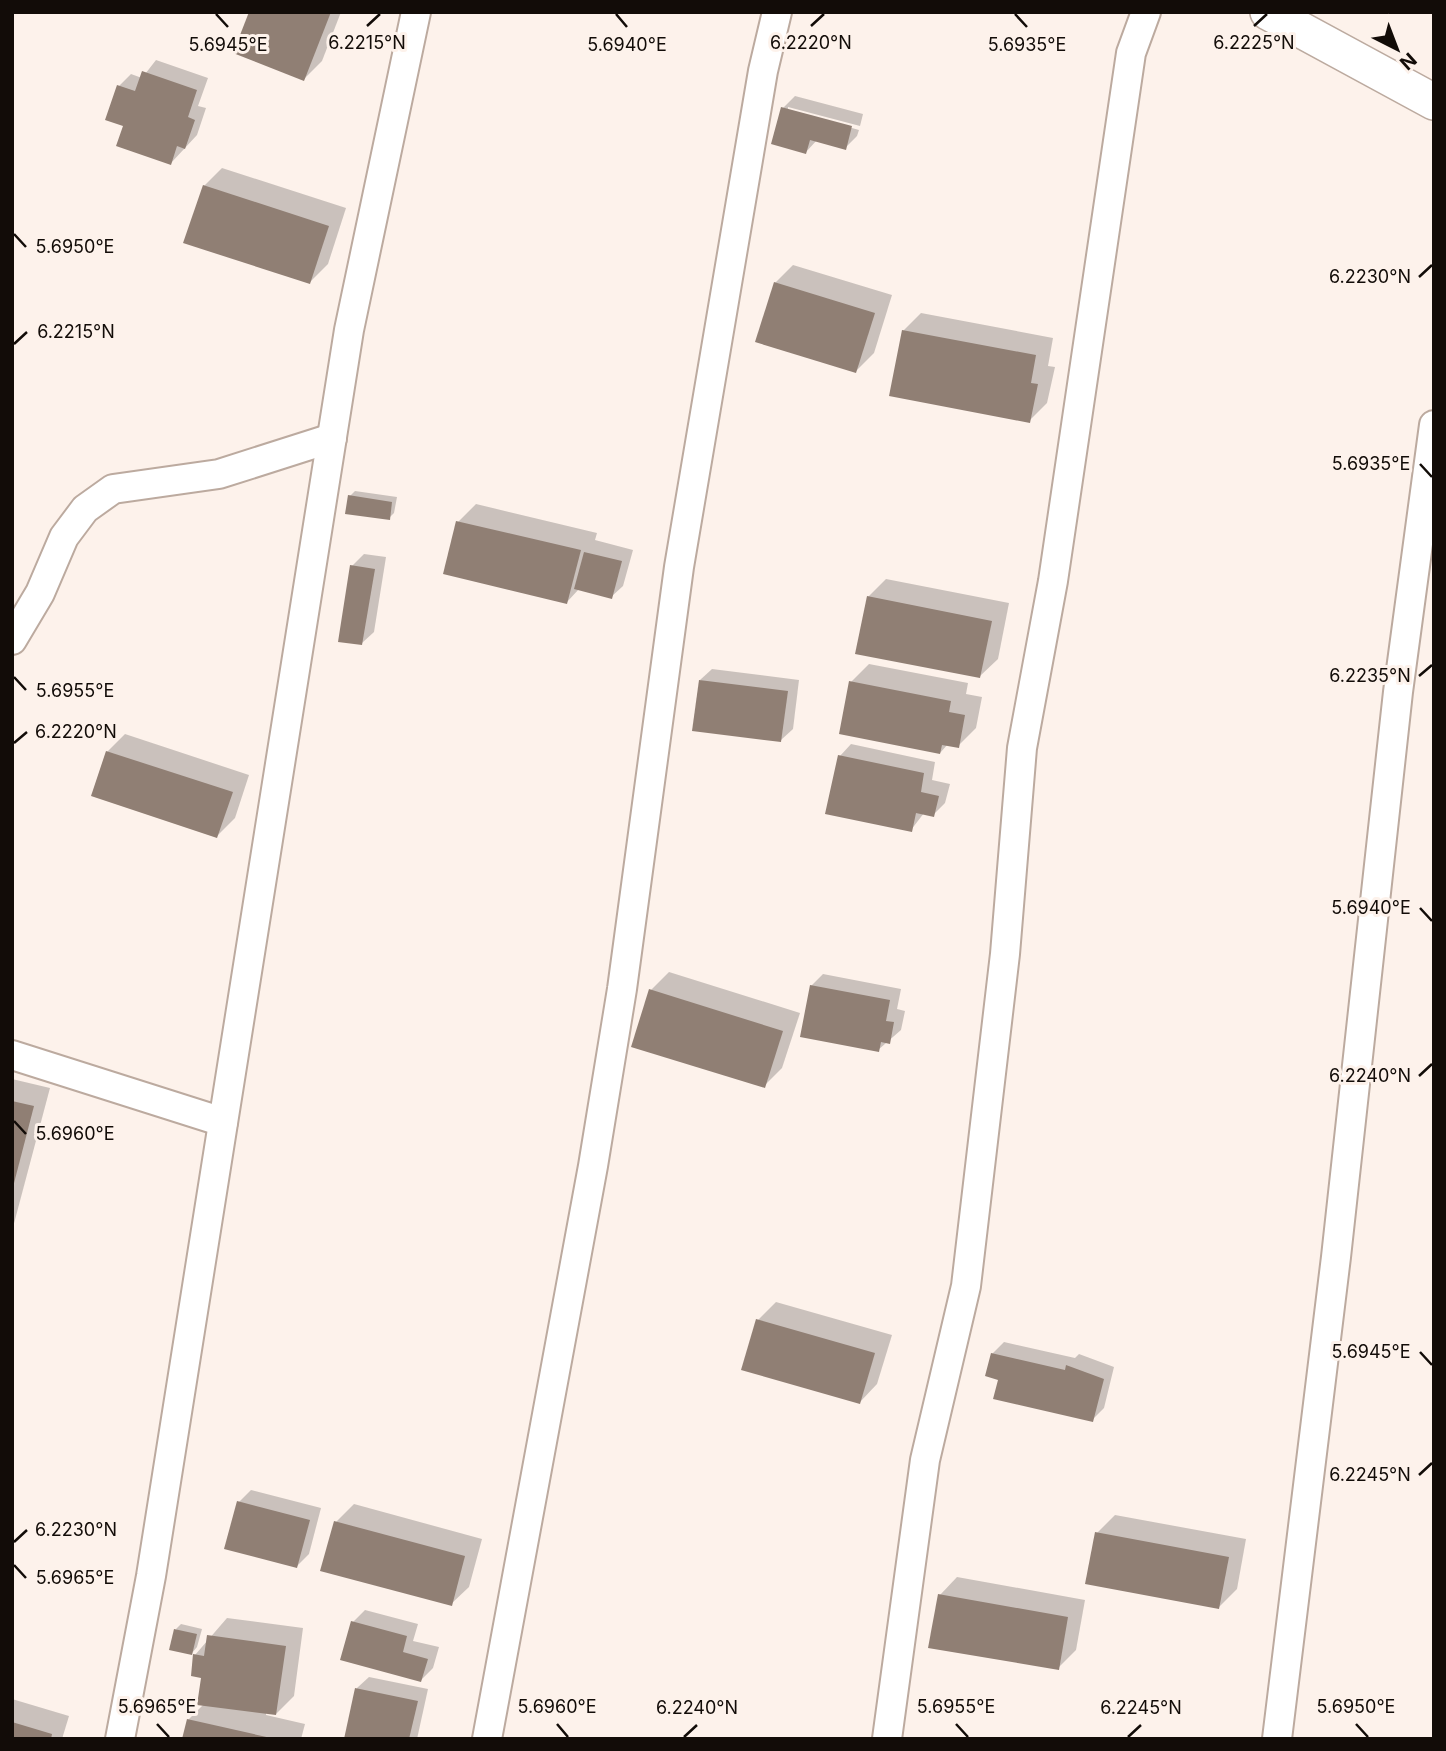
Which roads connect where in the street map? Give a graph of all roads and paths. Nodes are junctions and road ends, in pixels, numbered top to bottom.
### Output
1 (415, 12) edge
2 (777, 12) edge
3 (1146, 12) edge
4 (1268, 12) edge
5 (1434, 102) edge
6 (1434, 425) edge
7 (332, 438) junction
8 (12, 640) edge
9 (12, 1055) edge
10 (223, 1122) junction
11 (120, 1739) edge
12 (487, 1739) edge
13 (887, 1739) edge
14 (1277, 1739) edge

1 - 7 street
2 - 12 street
3 - 13 street
4 - 5 street
6 - 14 street
7 - 8 street
7 - 10 street
9 - 10 street
10 - 11 street

